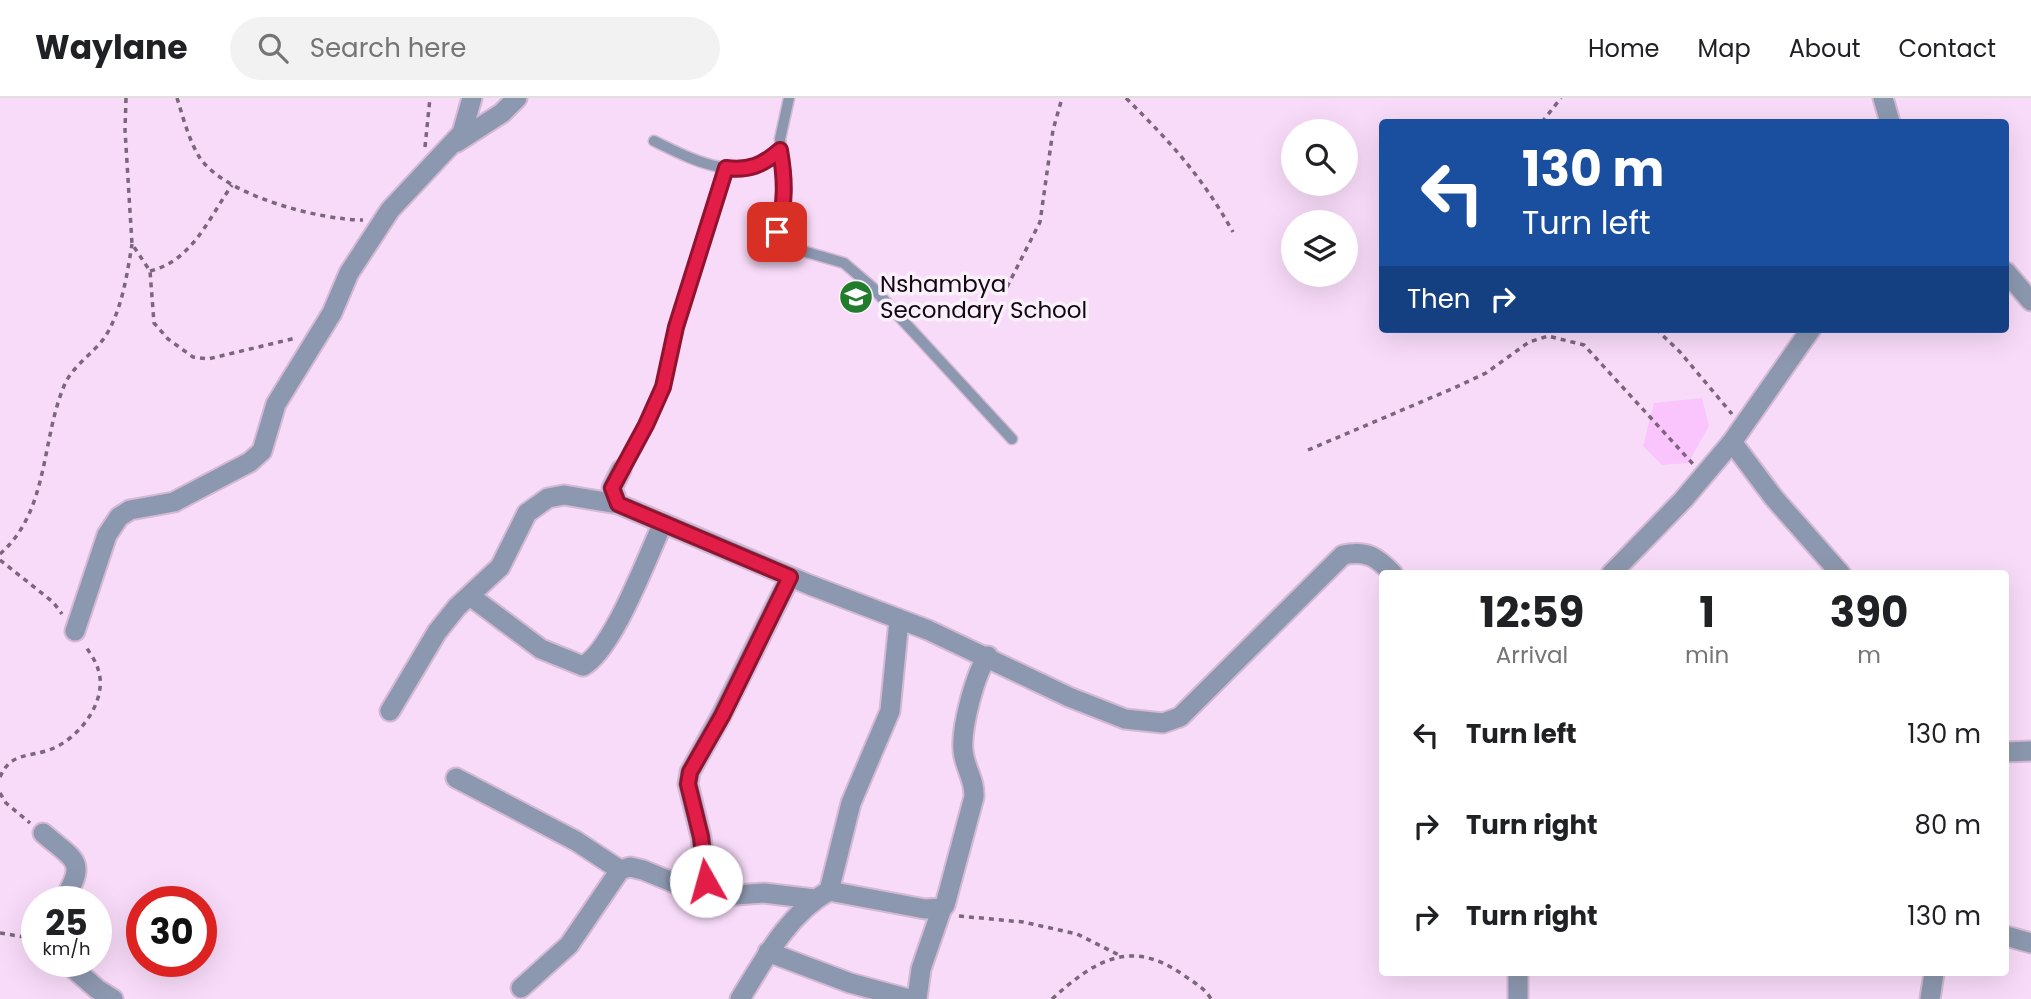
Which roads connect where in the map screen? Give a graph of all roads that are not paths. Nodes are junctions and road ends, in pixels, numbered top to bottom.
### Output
1 (472, 98) edge
2 (517, 98) edge
3 (789, 98) edge
4 (654, 141) dead end
5 (453, 145) junction
6 (780, 150) junction
7 (726, 168) junction
8 (2009, 275) edge
9 (2031, 301) edge
10 (1808, 333) edge
11 (1737, 434) junction
12 (1012, 439) dead end
13 (621, 470) joint
14 (618, 504) junction
15 (663, 523) junction
16 (1390, 570) edge
17 (1615, 570) edge
18 (1837, 570) edge
19 (790, 577) junction
20 (470, 596) junction
21 (899, 620) junction
22 (75, 631) road end
23 (988, 656) junction
24 (390, 711) dead end
25 (2031, 751) edge
26 (2009, 752) edge
27 (456, 778) dead end
28 (43, 833) road end
29 (620, 870) junction
30 (73, 886) edge
31 (821, 895) junction
32 (708, 897) junction
33 (941, 911) junction
34 (2009, 937) edge
35 (2031, 943) edge
36 (768, 952) junction
37 (1518, 976) edge
38 (1934, 976) edge
39 (83, 977) edge
40 (521, 988) dead end
41 (113, 999) edge
42 (740, 999) edge
43 (909, 999) edge
44 (917, 999) edge
45 (1518, 999) edge
46 (1930, 999) edge

1 - 5 street
2 - 5 street
3 - 6 lane
4 - 7 lane
5 - 22 street
6 - 7 lane
6 - 12 lane
7 - 13 lane
8 - 9 street
10 - 11 street
11 - 17 street
11 - 18 street
13 - 14 street
14 - 15 street
14 - 20 street
15 - 19 street
15 - 20 street
16 - 23 street
19 - 21 street
19 - 32 street
20 - 24 street
21 - 23 street
21 - 31 street
23 - 33 street
25 - 26 street
27 - 29 street
28 - 30 street
29 - 32 street
29 - 40 street
31 - 32 street
31 - 33 street
31 - 36 street
33 - 44 street
34 - 35 street
36 - 42 street
36 - 43 street
37 - 45 street
38 - 46 street
39 - 41 street

